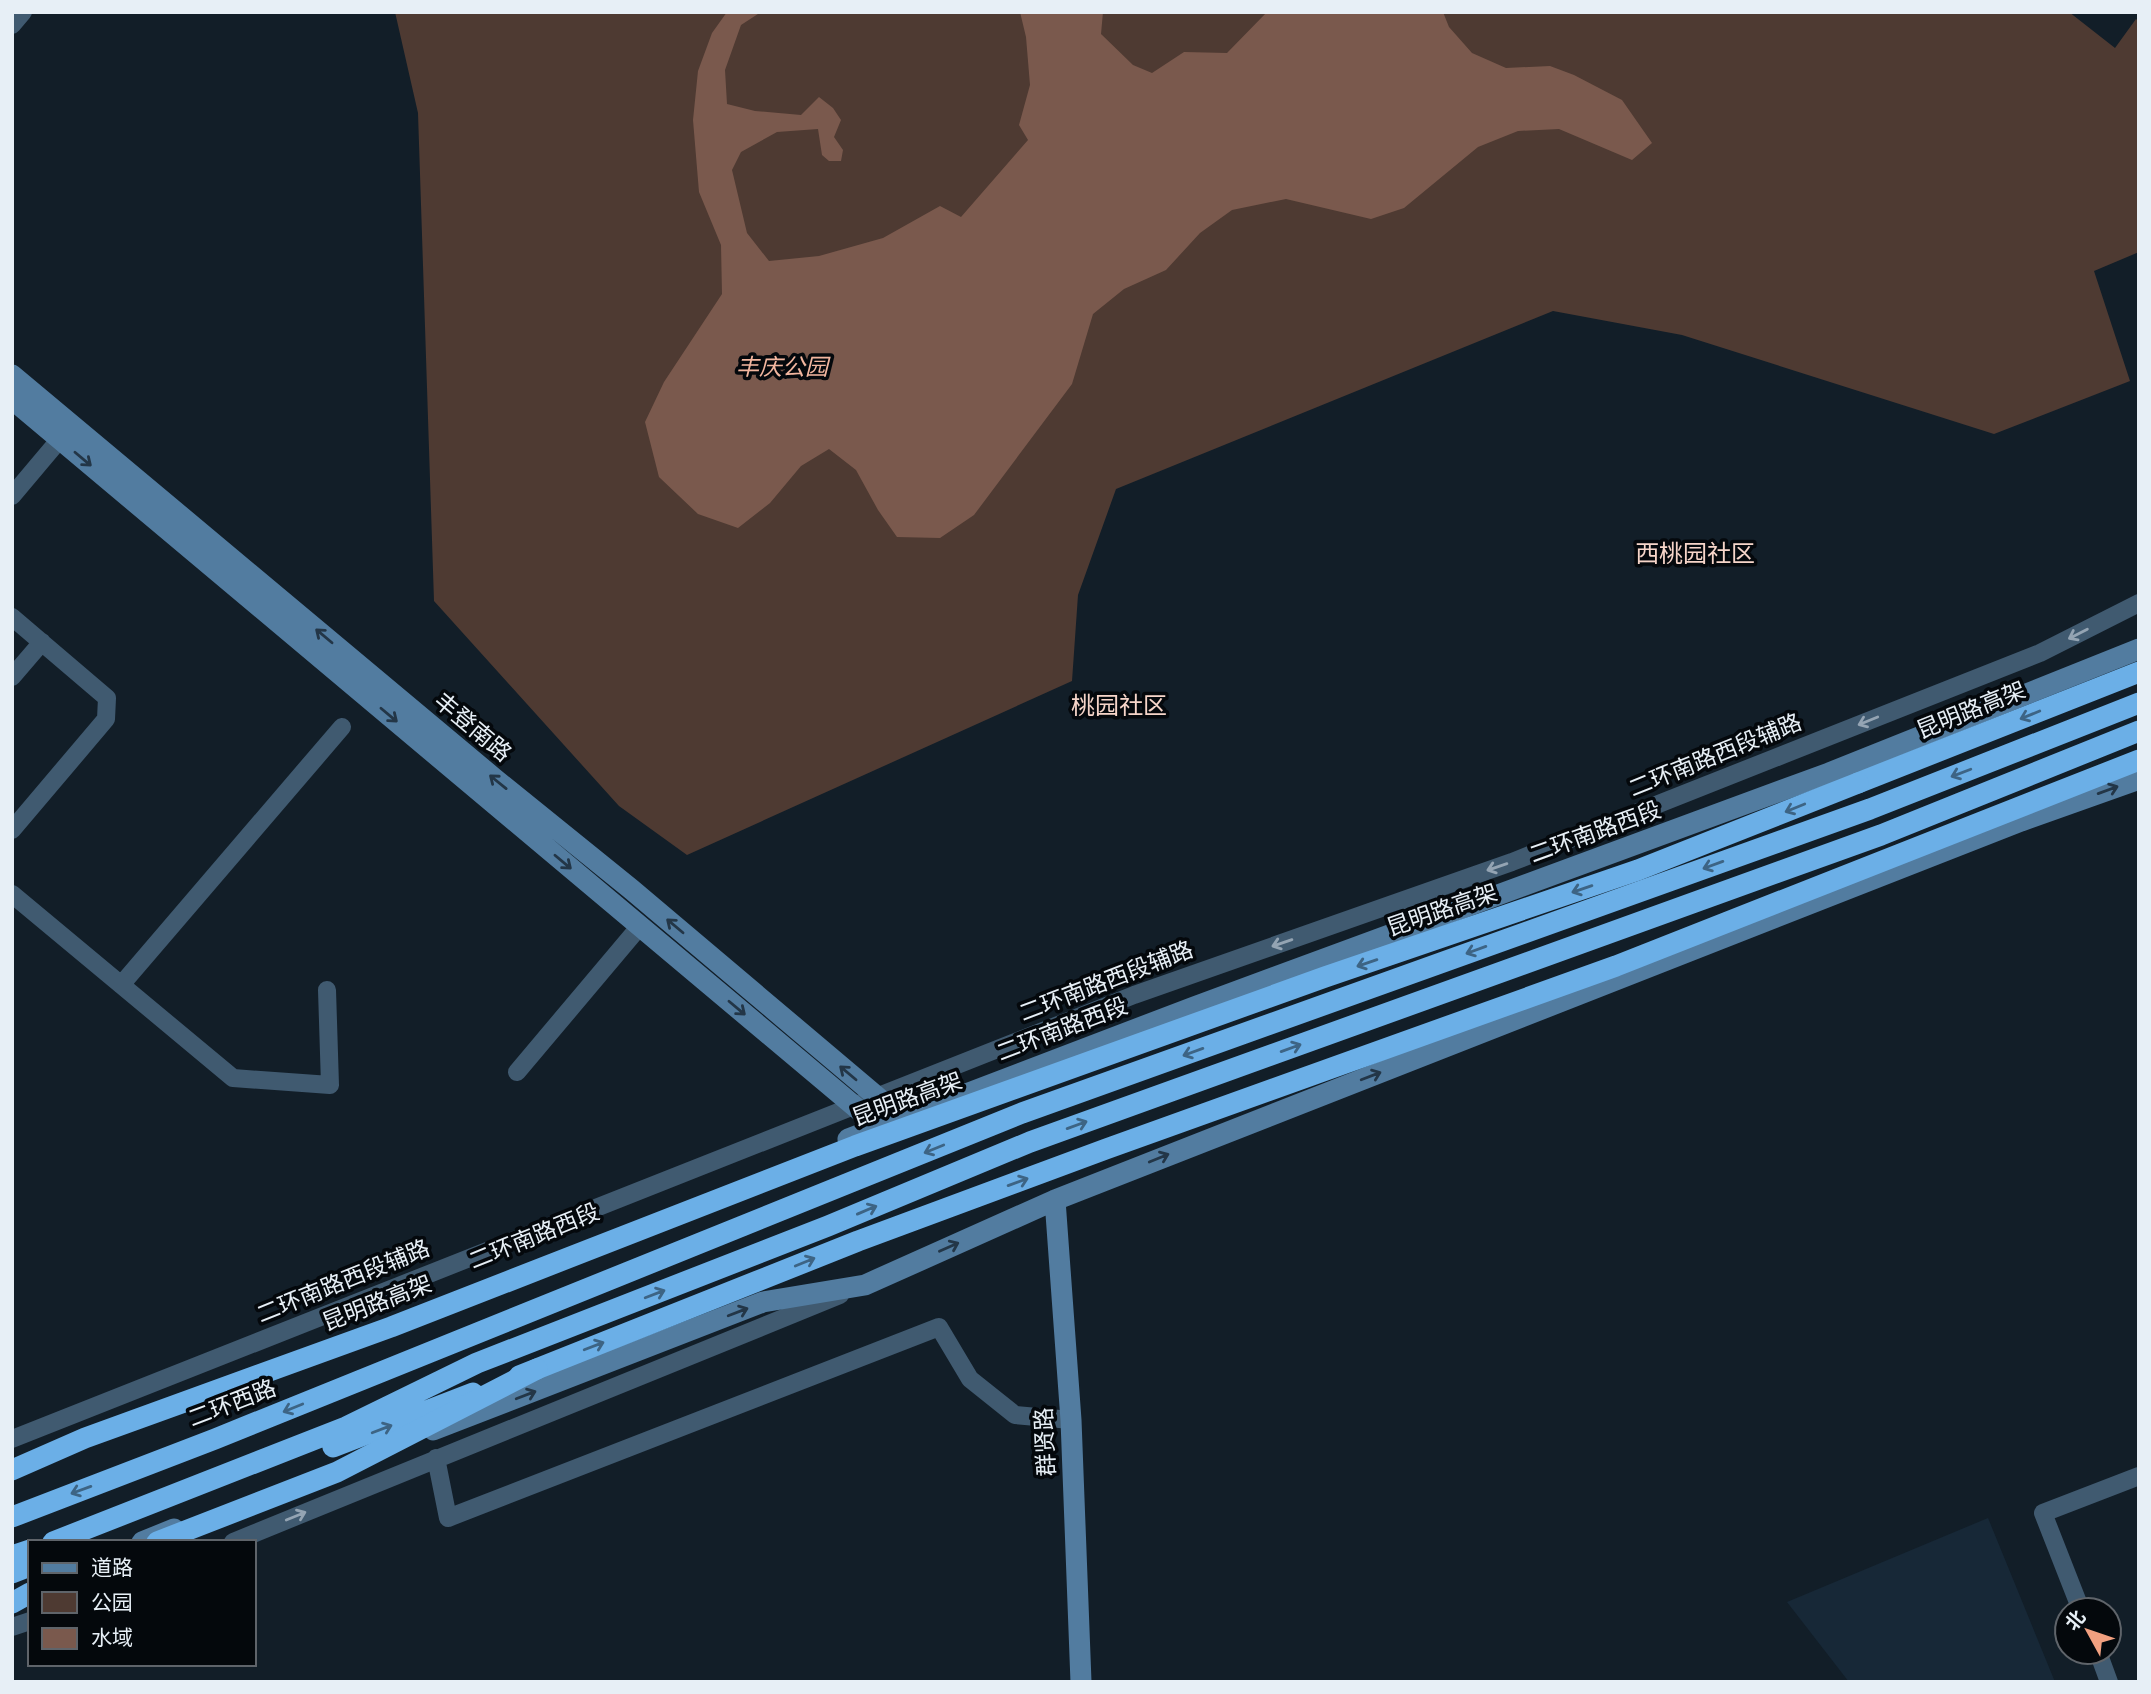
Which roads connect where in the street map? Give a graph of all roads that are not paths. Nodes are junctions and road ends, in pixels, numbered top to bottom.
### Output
1 (23, 12) edge
2 (12, 25) edge
3 (12, 375) edge
4 (12, 399) edge
5 (60, 439) junction
6 (12, 496) edge
7 (2139, 603) edge
8 (12, 617) edge
9 (41, 642) junction
10 (2139, 649) edge
11 (2139, 672) edge
12 (12, 677) edge
13 (2139, 703) edge
14 (342, 727) dead end
15 (2139, 731) edge
16 (2139, 760) edge
17 (2139, 779) edge
18 (12, 830) edge
19 (12, 894) edge
20 (640, 926) junction
21 (121, 985) junction
22 (327, 990) dead end
23 (517, 1072) dead end
24 (876, 1097) junction
25 (853, 1105) junction
26 (901, 1117) junction
27 (878, 1126) junction
28 (1055, 1200) junction
29 (865, 1285) junction
30 (537, 1368) junction
31 (1071, 1420) junction
32 (12, 1439) edge
33 (436, 1458) junction
34 (12, 1470) edge
35 (2139, 1476) edge
36 (12, 1477) edge
37 (12, 1517) edge
38 (58, 1540) edge
39 (95, 1540) edge
40 (147, 1540) edge
41 (162, 1540) edge
42 (238, 1540) edge
43 (28, 1595) edge
44 (2076, 1596) edge
45 (12, 1603) edge
46 (1081, 1682) edge

1 - 2 street
24 -> 3 main road, 丰登南路
4 - 5 main road, 丰登南路
5 - 6 street
5 -> 20 main road, 丰登南路
7 -> 24 street, 二环南路西段辅路
8 - 9 street
9 - 12 street
9 - 18 street
10 - 26 main road, 二环南路西段
11 -> 34 highway, 昆明路高架, bridge
13 -> 37 highway, 二环西路
14 - 21 street
38 -> 15 highway
30 -> 16 highway
28 -> 17 main road
19 - 21 street
20 - 23 street
20 -> 25 main road, 丰登南路
21 - 22 street
24 - 25 street, 二环南路西段辅路
24 - 26 main road, 丰登南路
25 - 27 main road, 丰登南路
25 - 32 street, 二环南路西段辅路
26 - 27 main road, 二环南路西段
27 - 36 main road, 二环南路西段
29 -> 28 main road
28 - 31 main road, 群贤路
29 - 33 street
40 -> 29 main road
39 -> 30 highway, bridge
30 - 41 highway, bridge
31 - 33 street
31 - 46 main road, 群贤路
42 -> 33 street
35 - 44 street
43 - 45 highway

